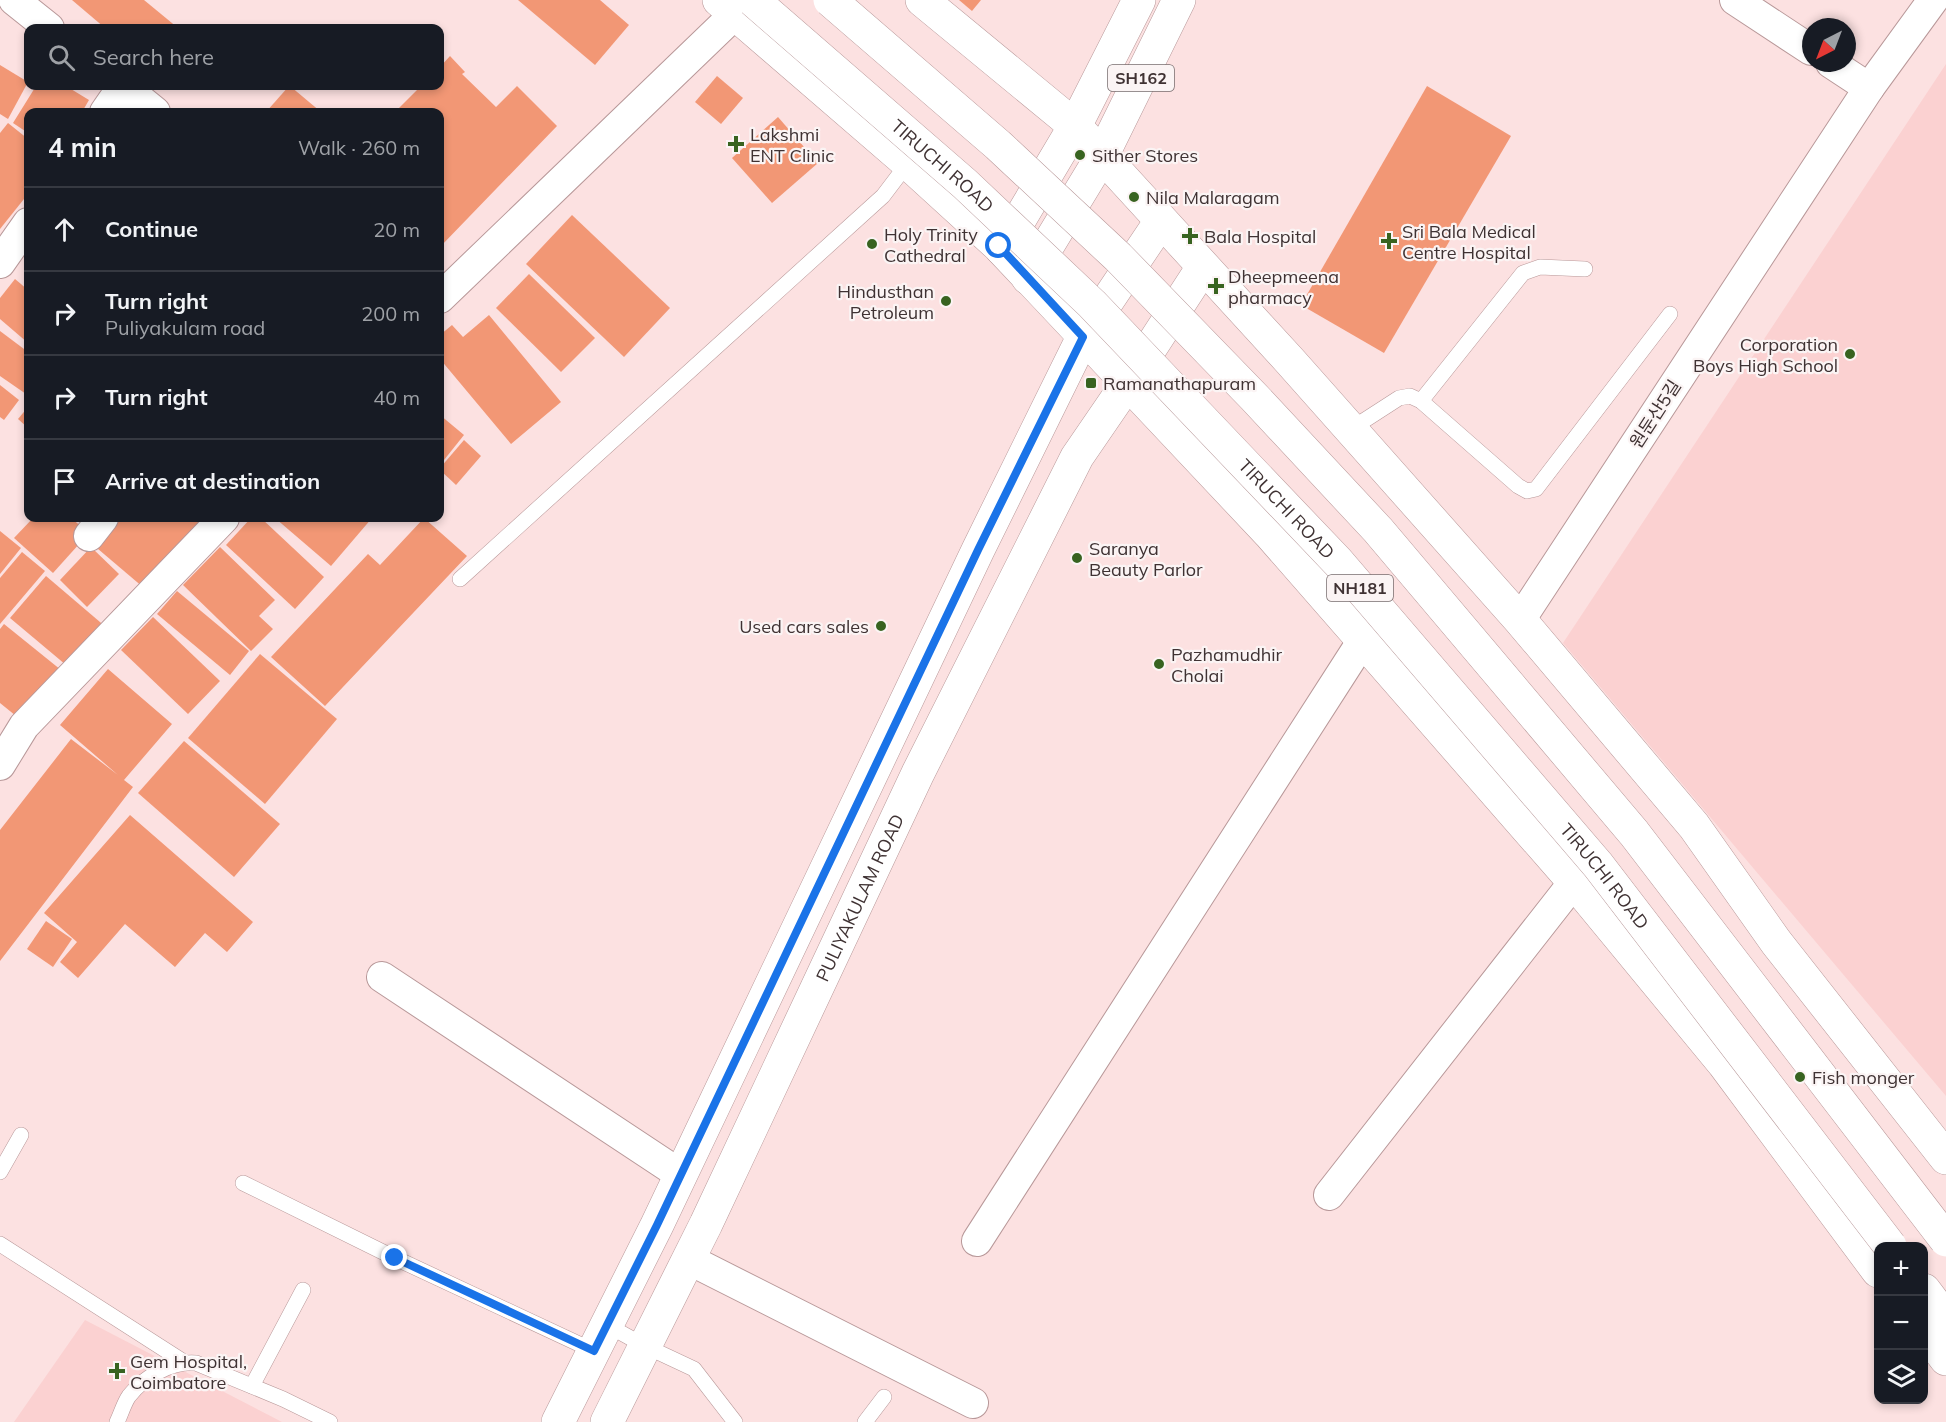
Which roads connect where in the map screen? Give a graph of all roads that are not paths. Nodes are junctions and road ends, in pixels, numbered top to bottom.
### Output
1 (14, 0) edge
2 (830, 0) edge
3 (922, 0) edge
4 (1140, 0) edge
5 (1179, 0) edge
6 (1735, 0) edge
7 (1933, 0) edge
8 (736, 5) edge
9 (44, 24) edge
10 (1802, 44) edge
11 (1845, 72) edge
12 (1869, 88) junction
13 (120, 90) edge
14 (128, 90) edge
15 (108, 108) edge
16 (150, 108) edge
17 (1075, 126) junction
18 (1102, 156) junction
19 (908, 163) junction
20 (1161, 220) junction
21 (24, 229) edge
22 (1002, 249) junction
23 (0, 263) edge
24 (1203, 267) junction
25 (1585, 268) dead end
26 (1029, 278) junction
27 (444, 294) edge
28 (1670, 314) dead end
29 (1083, 337) junction
30 (1127, 384) junction
31 (1421, 401) junction
32 (1351, 429) junction
33 (220, 522) edge
34 (460, 579) dead end
35 (1520, 620) junction
36 (1363, 640) junction
37 (0, 765) edge
38 (1574, 882) junction
39 (382, 977) dead end
40 (21, 1135) dead end
41 (1946, 1158) edge
42 (0, 1172) edge
43 (681, 1175) junction
44 (243, 1183) dead end
45 (1329, 1196) dead end
46 (1946, 1240) edge
47 (977, 1241) dead end
48 (1887, 1242) edge
49 (0, 1244) edge
50 (688, 1259) junction
51 (1874, 1266) edge
52 (303, 1290) dead end
53 (1928, 1296) edge
54 (1946, 1319) edge
55 (1928, 1336) edge
56 (601, 1338) junction
57 (645, 1346) junction
58 (1946, 1359) edge
59 (184, 1362) junction
60 (252, 1386) junction
61 (884, 1397) dead end
62 (973, 1403) dead end
63 (117, 1422) edge
64 (330, 1422) edge
65 (558, 1422) edge
66 (607, 1422) edge
67 (735, 1422) edge
68 (865, 1422) edge

1 - 9 street
2 - 46 main road, NH181, bridge
3 - 17 main road
4 - 17 main road, SH162
5 - 18 main road, SH162
6 - 10 street
7 - 12 street, 원둔산5길
8 - 19 main road
8 - 27 street
8 - 48 main road, TIRUCHI ROAD / NH181, bridge
11 - 12 street
12 - 35 street, 원둔산5길
13 - 15 street
14 - 16 street
17 - 18 main road
17 - 22 main road
18 - 20 main road
18 - 26 main road
19 - 22 main road
19 - 34 lane
20 - 24 main road
20 - 29 main road
21 - 23 street
22 - 26 main road
24 - 30 main road, PULIYAKULAM ROAD
24 - 32 main road
25 - 31 lane
26 - 29 main road
28 - 31 lane
29 - 30 main road
29 - 43 main road
30 - 36 main road
30 - 50 main road, PULIYAKULAM ROAD
31 - 32 lane
32 - 35 main road
33 - 37 street
35 - 41 main road
36 - 38 main road
36 - 47 street
38 - 45 street
38 - 51 main road
39 - 43 street
40 - 42 lane
43 - 56 main road
44 - 56 lane
49 - 59 lane
50 - 57 main road, PULIYAKULAM ROAD
50 - 62 street
52 - 60 lane
53 - 54 main road
55 - 58 main road
56 - 57 lane
56 - 65 main road
57 - 66 main road, PULIYAKULAM ROAD
57 - 67 lane
59 - 60 lane
59 - 63 lane
60 - 64 lane
61 - 68 lane

